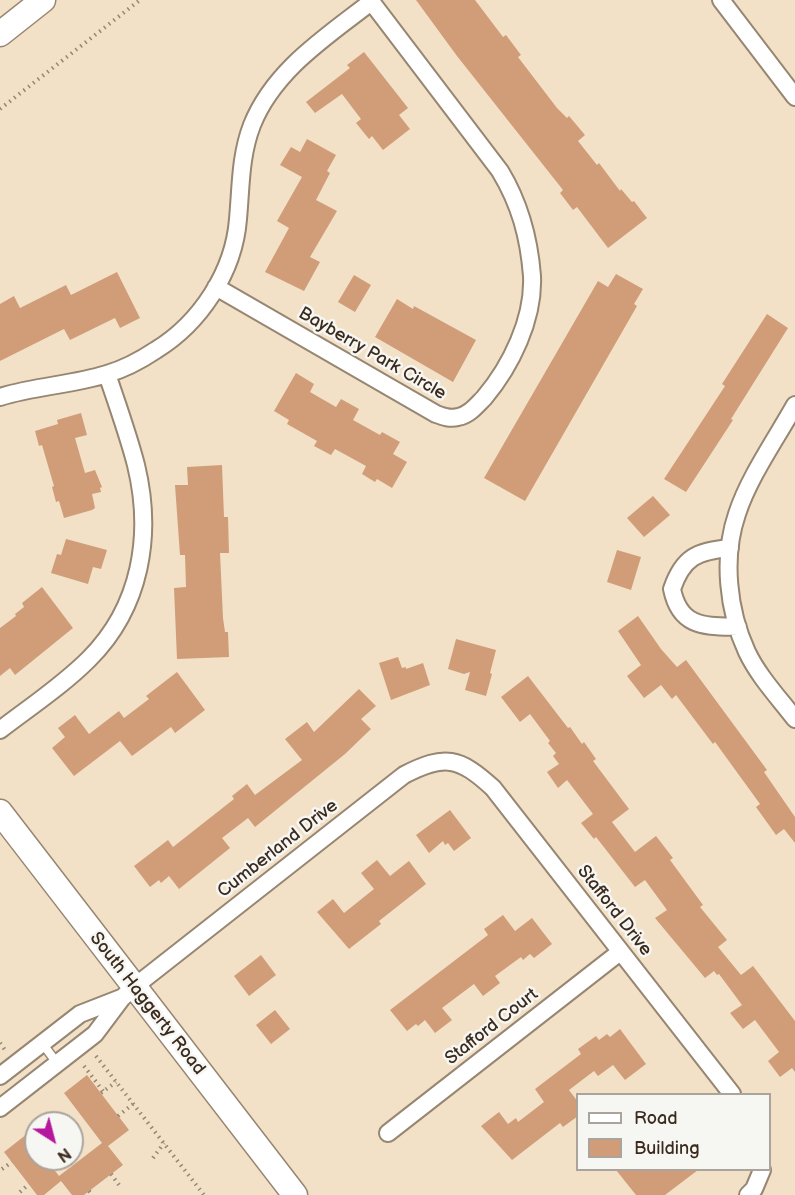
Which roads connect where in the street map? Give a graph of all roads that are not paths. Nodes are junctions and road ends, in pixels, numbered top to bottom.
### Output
1 (43, 0) edge
2 (721, 0) edge
3 (370, 1) edge
4 (0, 34) edge
5 (795, 97) edge
6 (216, 286) junction
7 (107, 374) junction
8 (0, 397) edge
9 (795, 405) edge
10 (730, 548) junction
11 (738, 627) junction
12 (795, 719) edge
13 (0, 730) edge
14 (456, 763) joint
15 (0, 812) edge
16 (621, 952) junction
17 (128, 992) junction
18 (42, 1043) junction
19 (57, 1064) junction
20 (0, 1076) edge
21 (730, 1093) edge
22 (0, 1108) edge
23 (388, 1133) dead end
24 (762, 1171) edge
25 (295, 1195) edge
26 (748, 1195) edge

1 - 4 main road
2 - 5 street
3 - 6 street
3 - 6 street, Bayberry Park Circle
6 - 7 street
7 - 8 street
7 - 13 street
9 - 10 street
10 - 11 street
10 - 11 street
11 - 12 street
14 - 16 street, Stafford Drive
14 - 17 street, Cumberland Drive
15 - 17 main road, South Haggerty Road
16 - 21 street, Stafford Drive
16 - 23 street, Stafford Court
17 - 18 street
17 - 19 street
17 - 25 main road, South Haggerty Road
18 - 19 lane
18 - 20 street
19 - 22 street
24 - 26 street

